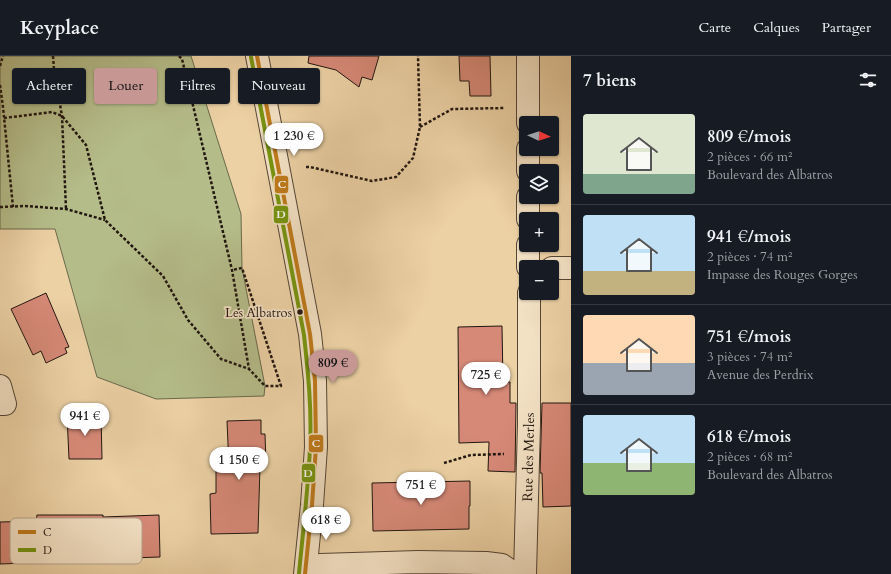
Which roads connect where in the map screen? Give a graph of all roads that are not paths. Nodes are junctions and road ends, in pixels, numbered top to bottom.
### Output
1 (257, 56) edge
2 (528, 56) edge
3 (528, 116) edge
4 (559, 268) edge
5 (571, 268) edge
6 (529, 300) edge
7 (0, 386) edge
8 (0, 404) edge
9 (305, 574) edge
10 (315, 574) edge
11 (515, 574) edge
12 (525, 574) edge

1 - 9 street
2 - 3 street
4 - 5 street
6 - 12 street, Rue des Merles
7 - 8 street
10 - 11 street

